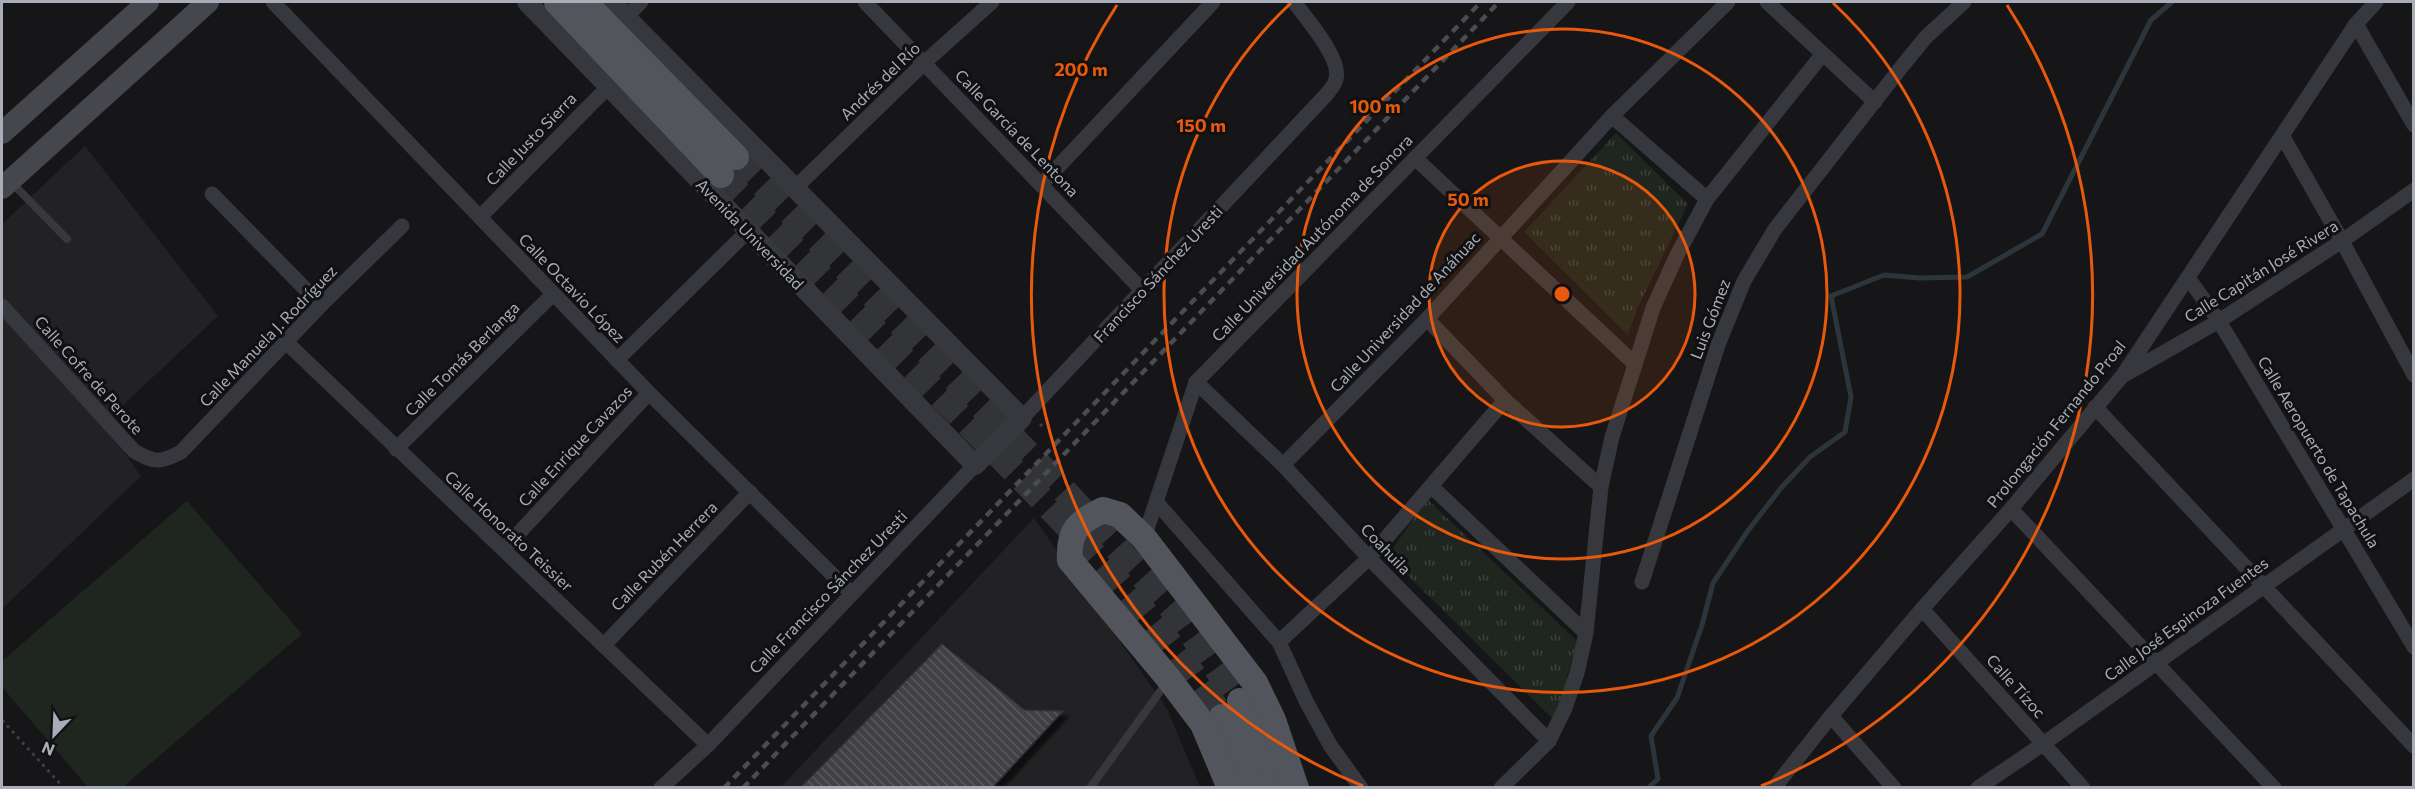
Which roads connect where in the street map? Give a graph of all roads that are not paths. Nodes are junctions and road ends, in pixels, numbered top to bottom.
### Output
1 (148, 2) edge
2 (208, 2) edge
3 (273, 2) edge
4 (527, 2) edge
5 (557, 2) edge
6 (584, 2) edge
7 (611, 2) edge
8 (641, 2) edge
9 (865, 2) edge
10 (992, 2) edge
11 (1213, 2) edge
12 (1294, 2) edge
13 (1568, 2) edge
14 (1728, 2) edge
15 (1767, 2) edge
16 (1964, 2) edge
17 (2376, 2) edge
18 (626, 17) junction
19 (2356, 24) junction
20 (1822, 55) junction
21 (925, 62) junction
22 (609, 86) junction
23 (1875, 102) junction
24 (1612, 116) junction
25 (2414, 125) edge
26 (2, 133) edge
27 (2283, 137) junction
28 (1415, 158) junction
29 (1042, 184) junction
30 (6, 185) edge
31 (795, 188) junction
32 (2414, 190) edge
33 (212, 194) dead end
34 (1707, 199) junction
35 (480, 217) junction
36 (402, 226) dead end
37 (748, 231) junction
38 (1499, 238) junction
39 (67, 239) dead end
40 (2342, 241) junction
41 (2189, 279) junction
42 (1142, 290) junction
43 (554, 294) junction
44 (321, 305) junction
45 (2, 306) edge
46 (1427, 319) junction
47 (2219, 321) junction
48 (286, 342) junction
49 (617, 360) junction
50 (1635, 364) junction
51 (2123, 375) junction
52 (2414, 375) edge
53 (1196, 382) junction
54 (649, 393) junction
55 (1505, 400) junction
56 (2095, 407) junction
57 (1022, 418) junction
58 (396, 449) junction
59 (156, 461) joint
60 (975, 465) junction
61 (1283, 465) junction
62 (2414, 479) edge
63 (1431, 486) junction
64 (1601, 487) junction
65 (750, 492) junction
66 (1158, 504) junction
67 (2011, 509) junction
68 (2344, 528) junction
69 (1144, 538) junction
70 (504, 549) junction
71 (1369, 558) junction
72 (1642, 582) dead end
73 (2262, 586) junction
74 (851, 593) junction
75 (1922, 609) junction
76 (1586, 633) junction
77 (1279, 642) junction
78 (604, 645) junction
79 (2414, 647) edge
80 (2157, 663) junction
81 (1169, 679) junction
82 (1831, 716) junction
83 (1549, 741) junction
84 (2043, 744) junction
85 (708, 745) junction
86 (2414, 746) edge
87 (661, 788) edge
88 (1090, 788) edge
89 (1230, 788) edge
90 (1253, 788) edge
91 (1277, 788) edge
92 (1296, 788) edge
93 (1362, 788) edge
94 (1501, 788) edge
95 (1774, 788) edge
96 (1894, 788) edge
97 (1978, 788) edge
98 (2083, 788) edge
99 (2274, 788) edge

1 - 26 main road
2 - 30 main road
3 - 35 street, Calle Octavio López
4 - 22 street, Avenida Universidad
5 - 6 main road, Avenida Universidad
7 - 18 street
8 - 18 street
9 - 21 street, Calle García de Lentona
10 - 21 street, Andrés del Río
11 - 29 street
12 - 42 street, Francisco Sánchez Uresti
13 - 28 street, Calle Universidad Autónoma de Sonora
14 - 24 street, Calle Universidad de Anáhuac
15 - 20 street
16 - 23 street, Luis Gómez
17 - 19 street, Prolongación Fernando Proal
18 - 31 street
19 - 25 street
19 - 27 street, Prolongación Fernando Proal
20 - 23 street
20 - 34 street
21 - 29 street, Calle García de Lentona
21 - 31 street, Andrés del Río
22 - 35 street, Calle Justo Sierra
22 - 37 street, Avenida Universidad
23 - 72 street, Luis Gómez
24 - 34 street
24 - 38 street, Calle Universidad de Anáhuac
27 - 40 street
27 - 41 street, Prolongación Fernando Proal
28 - 38 street
28 - 53 street, Calle Universidad Autónoma de Sonora
29 - 42 street, Calle García de Lentona
30 - 39 lane
31 - 57 street
32 - 40 street, Calle Capitán José Rivera
33 - 44 street
34 - 50 street
35 - 43 street, Calle Octavio López
36 - 44 street, Calle Manuela J. Rodríguez
37 - 49 street
37 - 60 street, Avenida Universidad
38 - 46 street, Calle Universidad de Anáhuac
38 - 50 street
40 - 47 street, Calle Capitán José Rivera
40 - 52 street
41 - 47 street, Calle Aeropuerto de Tapachula
41 - 51 street, Prolongación Fernando Proal
42 - 57 street, Francisco Sánchez Uresti
43 - 49 street, Calle Octavio López
43 - 58 street, Calle Tomás Berlanga
44 - 48 street, Calle Manuela J. Rodríguez
45 - 59 street, Calle Cofre de Perote
46 - 55 street
46 - 61 street, Calle Universidad de Anáhuac
47 - 51 street, Calle Capitán José Rivera
47 - 68 street, Calle Aeropuerto de Tapachula
48 - 58 street, Calle Honorato Teissier
48 - 59 street, Calle Manuela J. Rodríguez
49 - 54 street, Calle Octavio López
50 - 64 street
51 - 56 street, Prolongación Fernando Proal
53 - 61 street, Coahuila
53 - 66 street, Calle Universidad Autónoma de Sonora
54 - 65 street, Calle Octavio López
54 - 70 street, Calle Enrique Cavazos
55 - 63 street
55 - 64 street
56 - 67 street, Prolongación Fernando Proal
56 - 73 street
57 - 60 street, Francisco Sánchez Uresti
58 - 70 street, Calle Honorato Teissier
60 - 74 street, Calle Francisco Sánchez Uresti
61 - 71 street, Coahuila
62 - 68 street, Calle José Espinoza Fuentes
63 - 71 street
63 - 76 street
64 - 76 street
65 - 74 street, Calle Octavio López
65 - 78 street, Calle Rubén Herrera
66 - 69 street, Calle Universidad Autónoma de Sonora
66 - 77 street
67 - 75 street, Prolongación Fernando Proal
67 - 80 street
68 - 73 street, Calle José Espinoza Fuentes
68 - 79 street, Calle Aeropuerto de Tapachula
69 - 81 main road
69 - 92 main road
70 - 78 street, Calle Honorato Teissier
71 - 77 street
71 - 83 street, Coahuila
73 - 80 street, Calle José Espinoza Fuentes
73 - 86 street
74 - 85 street, Calle Francisco Sánchez Uresti
75 - 82 street, Prolongación Fernando Proal
75 - 84 street, Calle Tízoc
76 - 83 street
77 - 93 street
78 - 85 street, Calle Honorato Teissier
80 - 84 street, Calle José Espinoza Fuentes
80 - 99 street
81 - 88 lane
81 - 89 main road
82 - 95 street, Prolongación Fernando Proal
82 - 96 street
83 - 94 street
84 - 97 street, Calle José Espinoza Fuentes
84 - 98 street, Calle Tízoc
85 - 87 street, Calle Francisco Sánchez Uresti
90 - 91 main road

